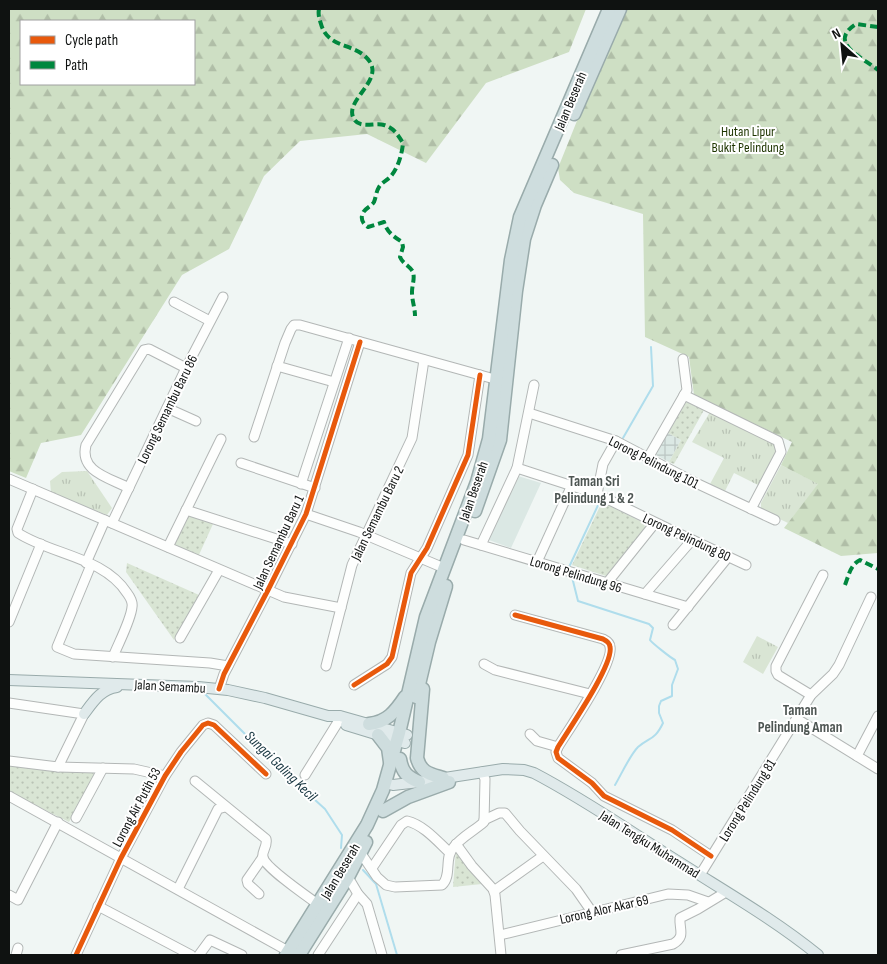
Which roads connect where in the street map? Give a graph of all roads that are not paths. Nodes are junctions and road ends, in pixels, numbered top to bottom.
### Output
1 (609, 9) edge
2 (620, 9) edge
3 (223, 297) dead end
4 (174, 302) dead end
5 (210, 321) junction
6 (349, 338) junction
7 (360, 342) junction
8 (683, 359) dead end
9 (424, 360) junction
10 (277, 366) junction
11 (186, 368) junction
12 (480, 375) junction
13 (498, 380) junction
14 (334, 382) junction
15 (534, 386) dead end
16 (684, 395) junction
17 (167, 408) junction
18 (529, 413) junction
19 (196, 421) dead end
20 (254, 437) dead end
21 (221, 438) dead end
22 (616, 441) junction
23 (648, 458) junction
24 (241, 463) dead end
25 (517, 468) junction
26 (9, 478) edge
27 (301, 484) junction
28 (572, 485) junction
29 (129, 488) junction
30 (315, 488) junction
31 (33, 489) junction
32 (597, 494) junction
33 (751, 509) junction
34 (186, 510) junction
35 (306, 514) junction
36 (775, 520) dead end
37 (109, 521) junction
38 (655, 523) junction
39 (365, 535) junction
40 (464, 540) junction
41 (692, 540) junction
42 (41, 544) junction
43 (292, 544) junction
44 (481, 545) junction
45 (168, 547) junction
46 (728, 556) junction
47 (420, 558) junction
48 (537, 562) junction
49 (89, 564) junction
50 (746, 564) dead end
51 (444, 568) junction
52 (219, 570) junction
53 (823, 576) dead end
54 (607, 583) junction
55 (268, 590) junction
56 (645, 594) junction
57 (871, 597) dead end
58 (688, 607) junction
59 (341, 608) junction
60 (515, 615) dead end
61 (435, 620) junction
62 (9, 622) edge
63 (673, 625) dead end
64 (180, 638) dead end
65 (112, 657) junction
66 (484, 664) dead end
67 (228, 666) junction
68 (326, 666) dead end
69 (9, 680) edge
70 (150, 685) junction
71 (354, 685) dead end
72 (219, 689) junction
73 (409, 691) junction
74 (590, 694) junction
75 (811, 695) junction
76 (9, 703) edge
77 (84, 714) junction
78 (878, 716) edge
79 (339, 719) junction
80 (797, 719) junction
81 (369, 724) junction
82 (530, 734) dead end
83 (378, 735) junction
84 (402, 738) junction
85 (558, 747) junction
86 (857, 756) junction
87 (9, 761) edge
88 (395, 763) junction
89 (58, 767) junction
90 (102, 768) junction
91 (878, 769) edge
92 (482, 772) junction
93 (266, 774) dead end
94 (304, 775) dead end
95 (165, 776) junction
96 (446, 780) junction
97 (194, 781) dead end
98 (419, 782) junction
99 (388, 788) junction
100 (9, 796) edge
101 (225, 807) junction
102 (383, 811) junction
103 (76, 818) dead end
104 (484, 820) junction
105 (58, 822) junction
106 (456, 844) junction
107 (360, 852) junction
108 (450, 853) junction
109 (543, 856) junction
110 (712, 856) junction
111 (263, 857) junction
112 (121, 858) junction
113 (372, 868) junction
114 (700, 875) junction
115 (348, 877) junction
116 (178, 889) junction
117 (494, 891) junction
118 (726, 892) junction
119 (259, 894) dead end
120 (358, 894) junction
121 (9, 895) edge
122 (708, 902) junction
123 (319, 904) junction
124 (98, 906) junction
125 (592, 912) junction
126 (500, 935) junction
127 (291, 954) edge
128 (76, 955) edge
129 (191, 955) edge
130 (199, 955) edge
131 (242, 955) edge
132 (318, 955) edge
133 (382, 955) edge
134 (501, 955) edge
135 (621, 955) edge
136 (818, 955) edge

1 - 13 highway, Jalan Beserah
2 - 40 highway, Jalan Beserah
3 - 5 street, Lorong Semambu Baru 86
4 - 5 street
5 - 11 street, Lorong Semambu Baru 86
6 - 7 street
6 - 10 street
6 - 14 street
7 - 9 street
7 - 30 street, Jalan Semambu Baru 1
8 - 16 street
9 - 12 street
9 - 39 street, Jalan Semambu Baru 2
10 - 14 street
10 - 20 street
11 - 17 street, Lorong Semambu Baru 86
11 - 29 street
12 - 13 street
12 - 47 street
13 - 51 highway, Jalan Beserah
14 - 27 street
15 - 18 street
16 - 23 street
16 - 33 street
17 - 19 street
17 - 29 street, Lorong Semambu Baru 86
18 - 22 street, Lorong Pelindung 101
18 - 25 street
21 - 34 street
22 - 23 street, Lorong Pelindung 101
22 - 32 street
23 - 33 street, Lorong Pelindung 101
24 - 27 street
25 - 28 street, Lorong Pelindung 80
25 - 44 street
26 - 31 street
27 - 30 street
28 - 32 street, Lorong Pelindung 80
28 - 48 street
29 - 37 street, Lorong Semambu Baru 86
30 - 35 street, Jalan Semambu Baru 1
31 - 37 street
31 - 42 street
32 - 38 street, Lorong Pelindung 80
33 - 36 street, Lorong Pelindung 101
34 - 43 street
34 - 45 street
35 - 39 street
35 - 43 street, Jalan Semambu Baru 1
37 - 45 street
37 - 49 street, Lorong Semambu Baru 86
38 - 41 street, Lorong Pelindung 80
38 - 54 street
39 - 47 street
39 - 59 street, Jalan Semambu Baru 2
40 - 44 street, Lorong Pelindung 96
40 - 61 highway, Jalan Beserah
41 - 46 street, Lorong Pelindung 80
41 - 56 street
42 - 49 street
42 - 62 street
43 - 55 street, Jalan Semambu Baru 1
44 - 48 street, Lorong Pelindung 96
45 - 52 street
46 - 50 street, Lorong Pelindung 80
46 - 58 street
47 - 51 street
47 - 71 street
48 - 54 street, Lorong Pelindung 96
49 - 65 street
49 - 65 street, Lorong Semambu Baru 86
51 - 73 highway, Jalan Beserah
52 - 55 street
52 - 64 street
53 - 75 street
54 - 56 street, Lorong Pelindung 96
55 - 59 street
55 - 67 street, Jalan Semambu Baru 1
56 - 58 street, Lorong Pelindung 96
57 - 75 street, Lorong Pelindung 81
58 - 63 street
59 - 68 street, Jalan Semambu Baru 2
60 - 74 street
61 - 84 highway, Jalan Beserah
61 - 96 highway
65 - 67 street
66 - 74 street
67 - 72 street, Jalan Semambu Baru 1
69 - 70 main road, Jalan Semambu
70 - 72 main road, Jalan Semambu
70 - 77 main road
72 - 79 main road, Jalan Semambu
73 - 81 highway
73 - 84 highway, Jalan Beserah
74 - 85 street
75 - 80 street, Lorong Pelindung 81
76 - 77 street
77 - 89 street
78 - 86 street
79 - 81 main road, Jalan Semambu
79 - 83 main road, Jalan Semambu
79 - 94 street
80 - 86 street
80 - 110 street, Lorong Pelindung 81
81 - 84 main road, Jalan Semambu
82 - 85 street
83 - 84 main road, Jalan Semambu
83 - 88 highway
84 - 88 highway, Jalan Beserah
85 - 110 street
86 - 91 street
87 - 89 street
88 - 98 highway
88 - 99 highway, Jalan Beserah
89 - 90 street
90 - 95 street
90 - 103 street
92 - 96 main road, Jalan Tengku Muhammad
92 - 104 street
92 - 114 main road, Jalan Tengku Muhammad
93 - 95 street, Lorong Air Putih 53
95 - 112 street, Lorong Air Putih 53
96 - 98 main road, Jalan Tengku Muhammad
96 - 99 main road, Jalan Tengku Muhammad
96 - 102 highway
97 - 101 street
98 - 99 main road, Jalan Tengku Muhammad
99 - 102 highway, Jalan Beserah
99 - 123 highway, Jalan Beserah
100 - 105 street
101 - 111 street
101 - 116 street
102 - 107 highway, Jalan Beserah
104 - 106 street
104 - 109 street
105 - 112 street
105 - 121 street
106 - 108 street
106 - 117 street
107 - 113 street
107 - 115 highway, Jalan Beserah
108 - 113 street
108 - 113 street
109 - 117 street
109 - 125 street
110 - 114 street, Lorong Pelindung 81
111 - 119 street
111 - 123 street
112 - 116 street
112 - 124 street, Lorong Air Putih 53
114 - 118 main road, Jalan Tengku Muhammad
115 - 120 street
115 - 127 highway, Jalan Beserah
116 - 127 street
117 - 126 street
118 - 122 street
118 - 136 main road, Jalan Tengku Muhammad
120 - 132 street
120 - 133 street
122 - 125 street, Lorong Alor Akar 69
122 - 135 street
123 - 127 highway, Jalan Beserah
124 - 128 street, Lorong Air Putih 53
124 - 129 street
125 - 126 street, Lorong Alor Akar 69
126 - 134 street
130 - 131 street

